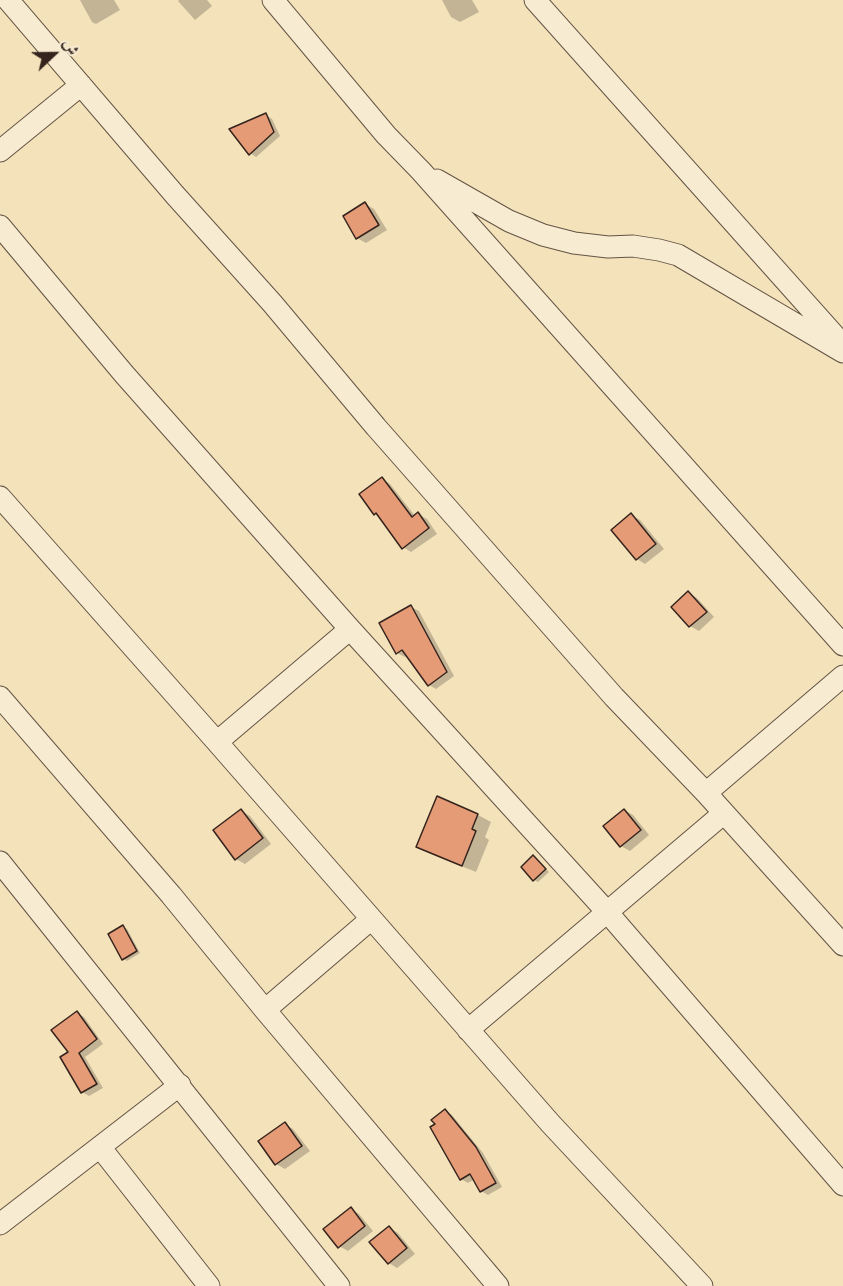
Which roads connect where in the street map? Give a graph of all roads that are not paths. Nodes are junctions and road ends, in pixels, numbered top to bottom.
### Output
1 (8, 0) edge
2 (273, 0) edge
3 (535, 0) edge
4 (81, 85) junction
5 (0, 151) edge
6 (421, 171) junction
7 (0, 226) edge
8 (843, 345) edge
9 (843, 352) edge
10 (0, 497) edge
11 (350, 629) junction
12 (843, 645) edge
13 (843, 676) edge
14 (0, 697) edge
15 (217, 742) junction
16 (706, 793) junction
17 (724, 813) junction
18 (0, 862) edge
19 (608, 913) junction
20 (370, 920) junction
21 (843, 945) edge
22 (265, 1010) junction
23 (468, 1030) junction
24 (180, 1085) junction
25 (100, 1147) junction
26 (843, 1185) edge
27 (0, 1224) edge
28 (209, 1286) edge
29 (339, 1286) edge
30 (498, 1286) edge
31 (702, 1286) edge

1 - 4 street
2 - 6 street
3 - 8 street
4 - 5 street
4 - 16 street
6 - 9 street
6 - 12 street
7 - 11 street
10 - 15 street
11 - 15 street
11 - 19 street
13 - 16 street
14 - 22 street
15 - 20 street
16 - 17 street
17 - 19 street
17 - 21 street
18 - 24 street
19 - 23 street
19 - 26 street
20 - 22 street
20 - 23 street
22 - 30 street
23 - 31 street
24 - 25 street
24 - 29 street
25 - 27 street
25 - 28 street

